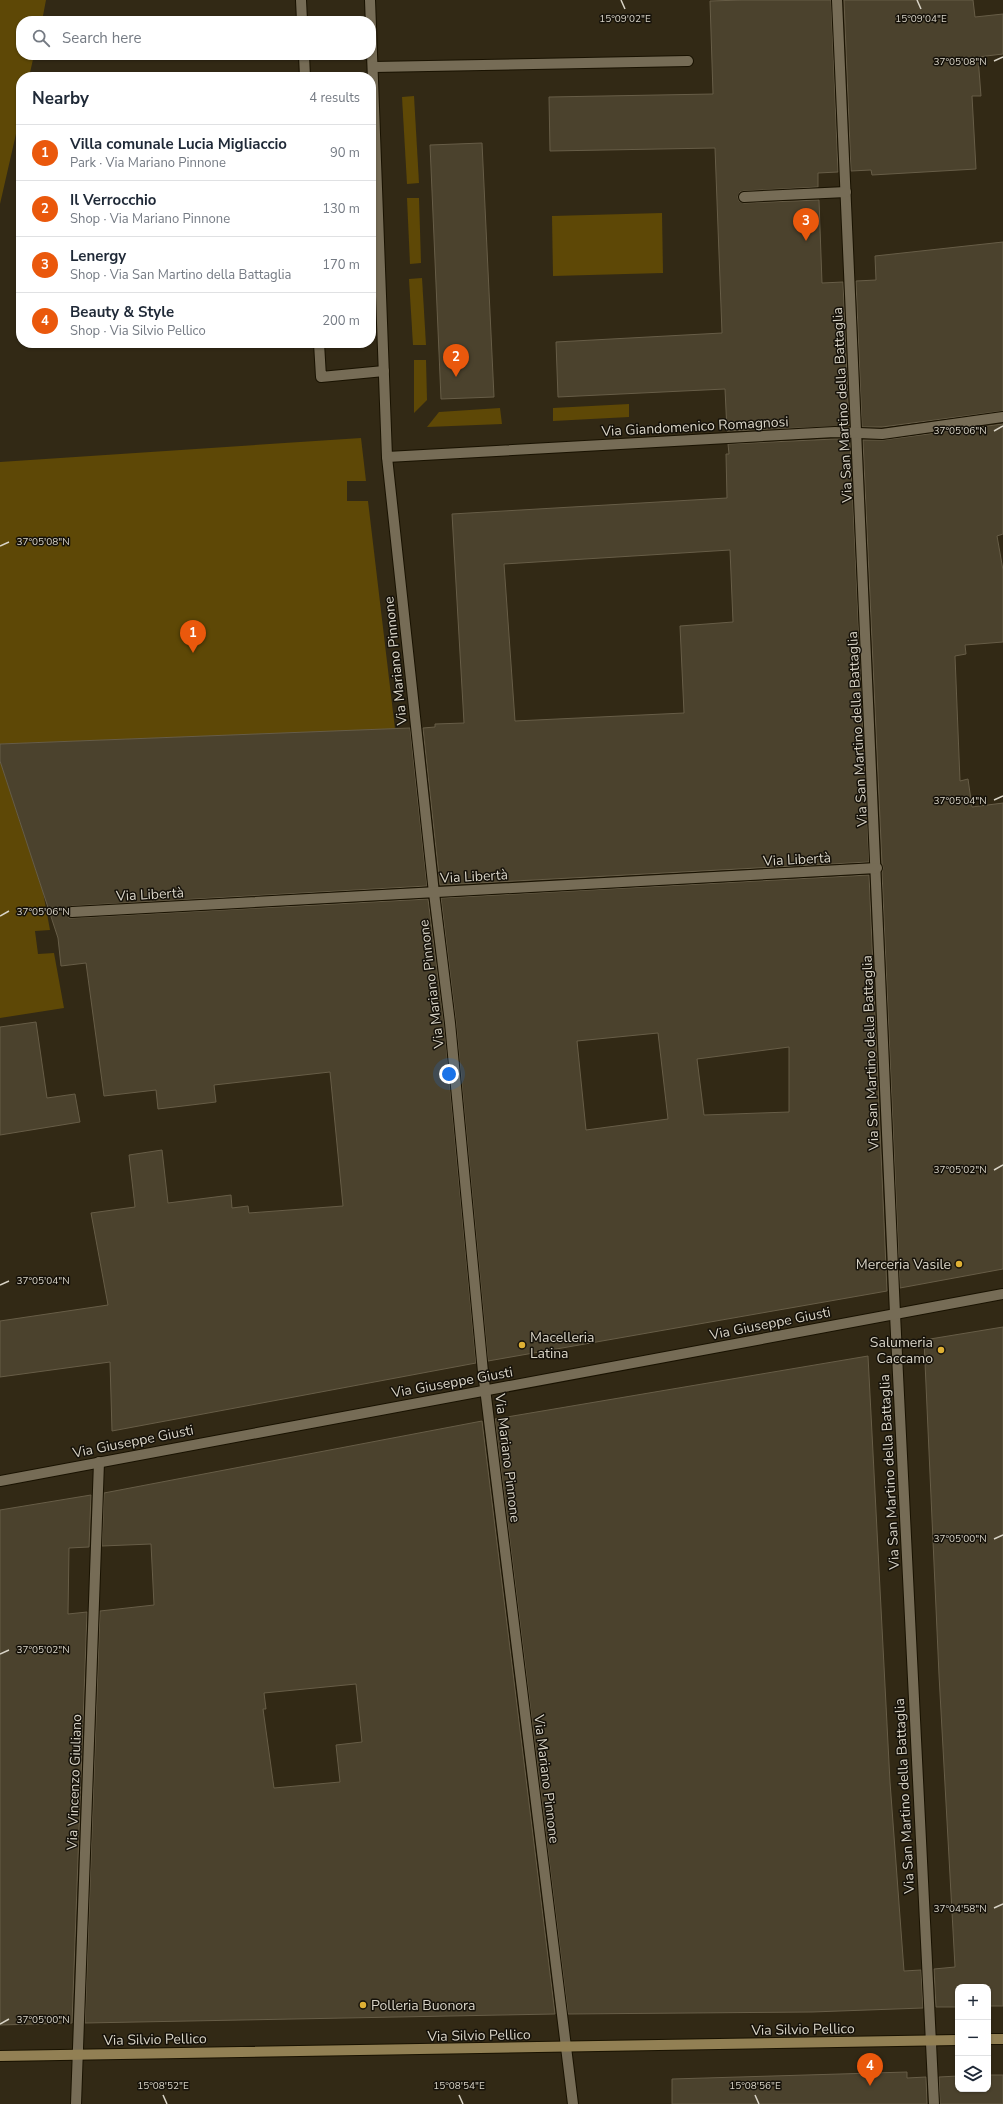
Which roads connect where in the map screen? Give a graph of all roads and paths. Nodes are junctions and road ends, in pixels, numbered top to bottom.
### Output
1 (301, 0) edge
2 (370, 0) edge
3 (837, 0) edge
4 (302, 16) edge
5 (371, 16) edge
6 (304, 60) edge
7 (374, 60) edge
8 (688, 61) dead end
9 (374, 67) junction
10 (305, 72) edge
11 (374, 72) edge
12 (376, 128) edge
13 (846, 192) junction
14 (744, 198) dead end
15 (319, 348) edge
16 (384, 371) junction
17 (1003, 417) edge
18 (858, 433) junction
19 (387, 457) junction
20 (877, 868) junction
21 (434, 893) junction
22 (72, 912) dead end
23 (1003, 1294) edge
24 (895, 1314) junction
25 (485, 1390) junction
26 (99, 1462) junction
27 (0, 1481) edge
28 (991, 2039) edge
29 (1003, 2039) edge
30 (955, 2040) edge
31 (930, 2041) junction
32 (566, 2048) junction
33 (78, 2054) junction
34 (0, 2056) edge
35 (76, 2104) edge
36 (573, 2104) edge
37 (934, 2104) edge

1 - 4 street
2 - 5 street, Via Mariano Pinnone
3 - 13 street, Via San Martino della Battaglia
6 - 10 street
7 - 9 street, Via Mariano Pinnone
8 - 9 street
9 - 11 street, Via Mariano Pinnone
12 - 16 street, Via Mariano Pinnone
13 - 14 street
13 - 18 street, Via San Martino della Battaglia
15 - 16 street
16 - 19 street, Via Mariano Pinnone
17 - 18 street, Via Giandomenico Romagnosi
18 - 19 street, Via Giandomenico Romagnosi
18 - 20 street, Via San Martino della Battaglia
19 - 21 street, Via Mariano Pinnone
20 - 21 street, Via Libertà
20 - 24 street, Via San Martino della Battaglia
21 - 22 street, Via Libertà
21 - 25 street, Via Mariano Pinnone
23 - 24 street, Via Giuseppe Giusti
24 - 25 street, Via Giuseppe Giusti
24 - 31 street, Via San Martino della Battaglia
25 - 26 street, Via Giuseppe Giusti
25 - 32 street, Via Mariano Pinnone
26 - 27 street, Via Giuseppe Giusti
26 - 33 street, Via Vincenzo Giuliano
28 - 29 main road
30 - 31 main road, Via Silvio Pellico
31 - 32 main road, Via Silvio Pellico
31 - 37 street, Via San Martino della Battaglia
32 - 33 main road, Via Silvio Pellico
32 - 36 street, Via Mariano Pinnone
33 - 34 main road, Via Silvio Pellico
33 - 35 street, Via Vincenzo Giuliano

